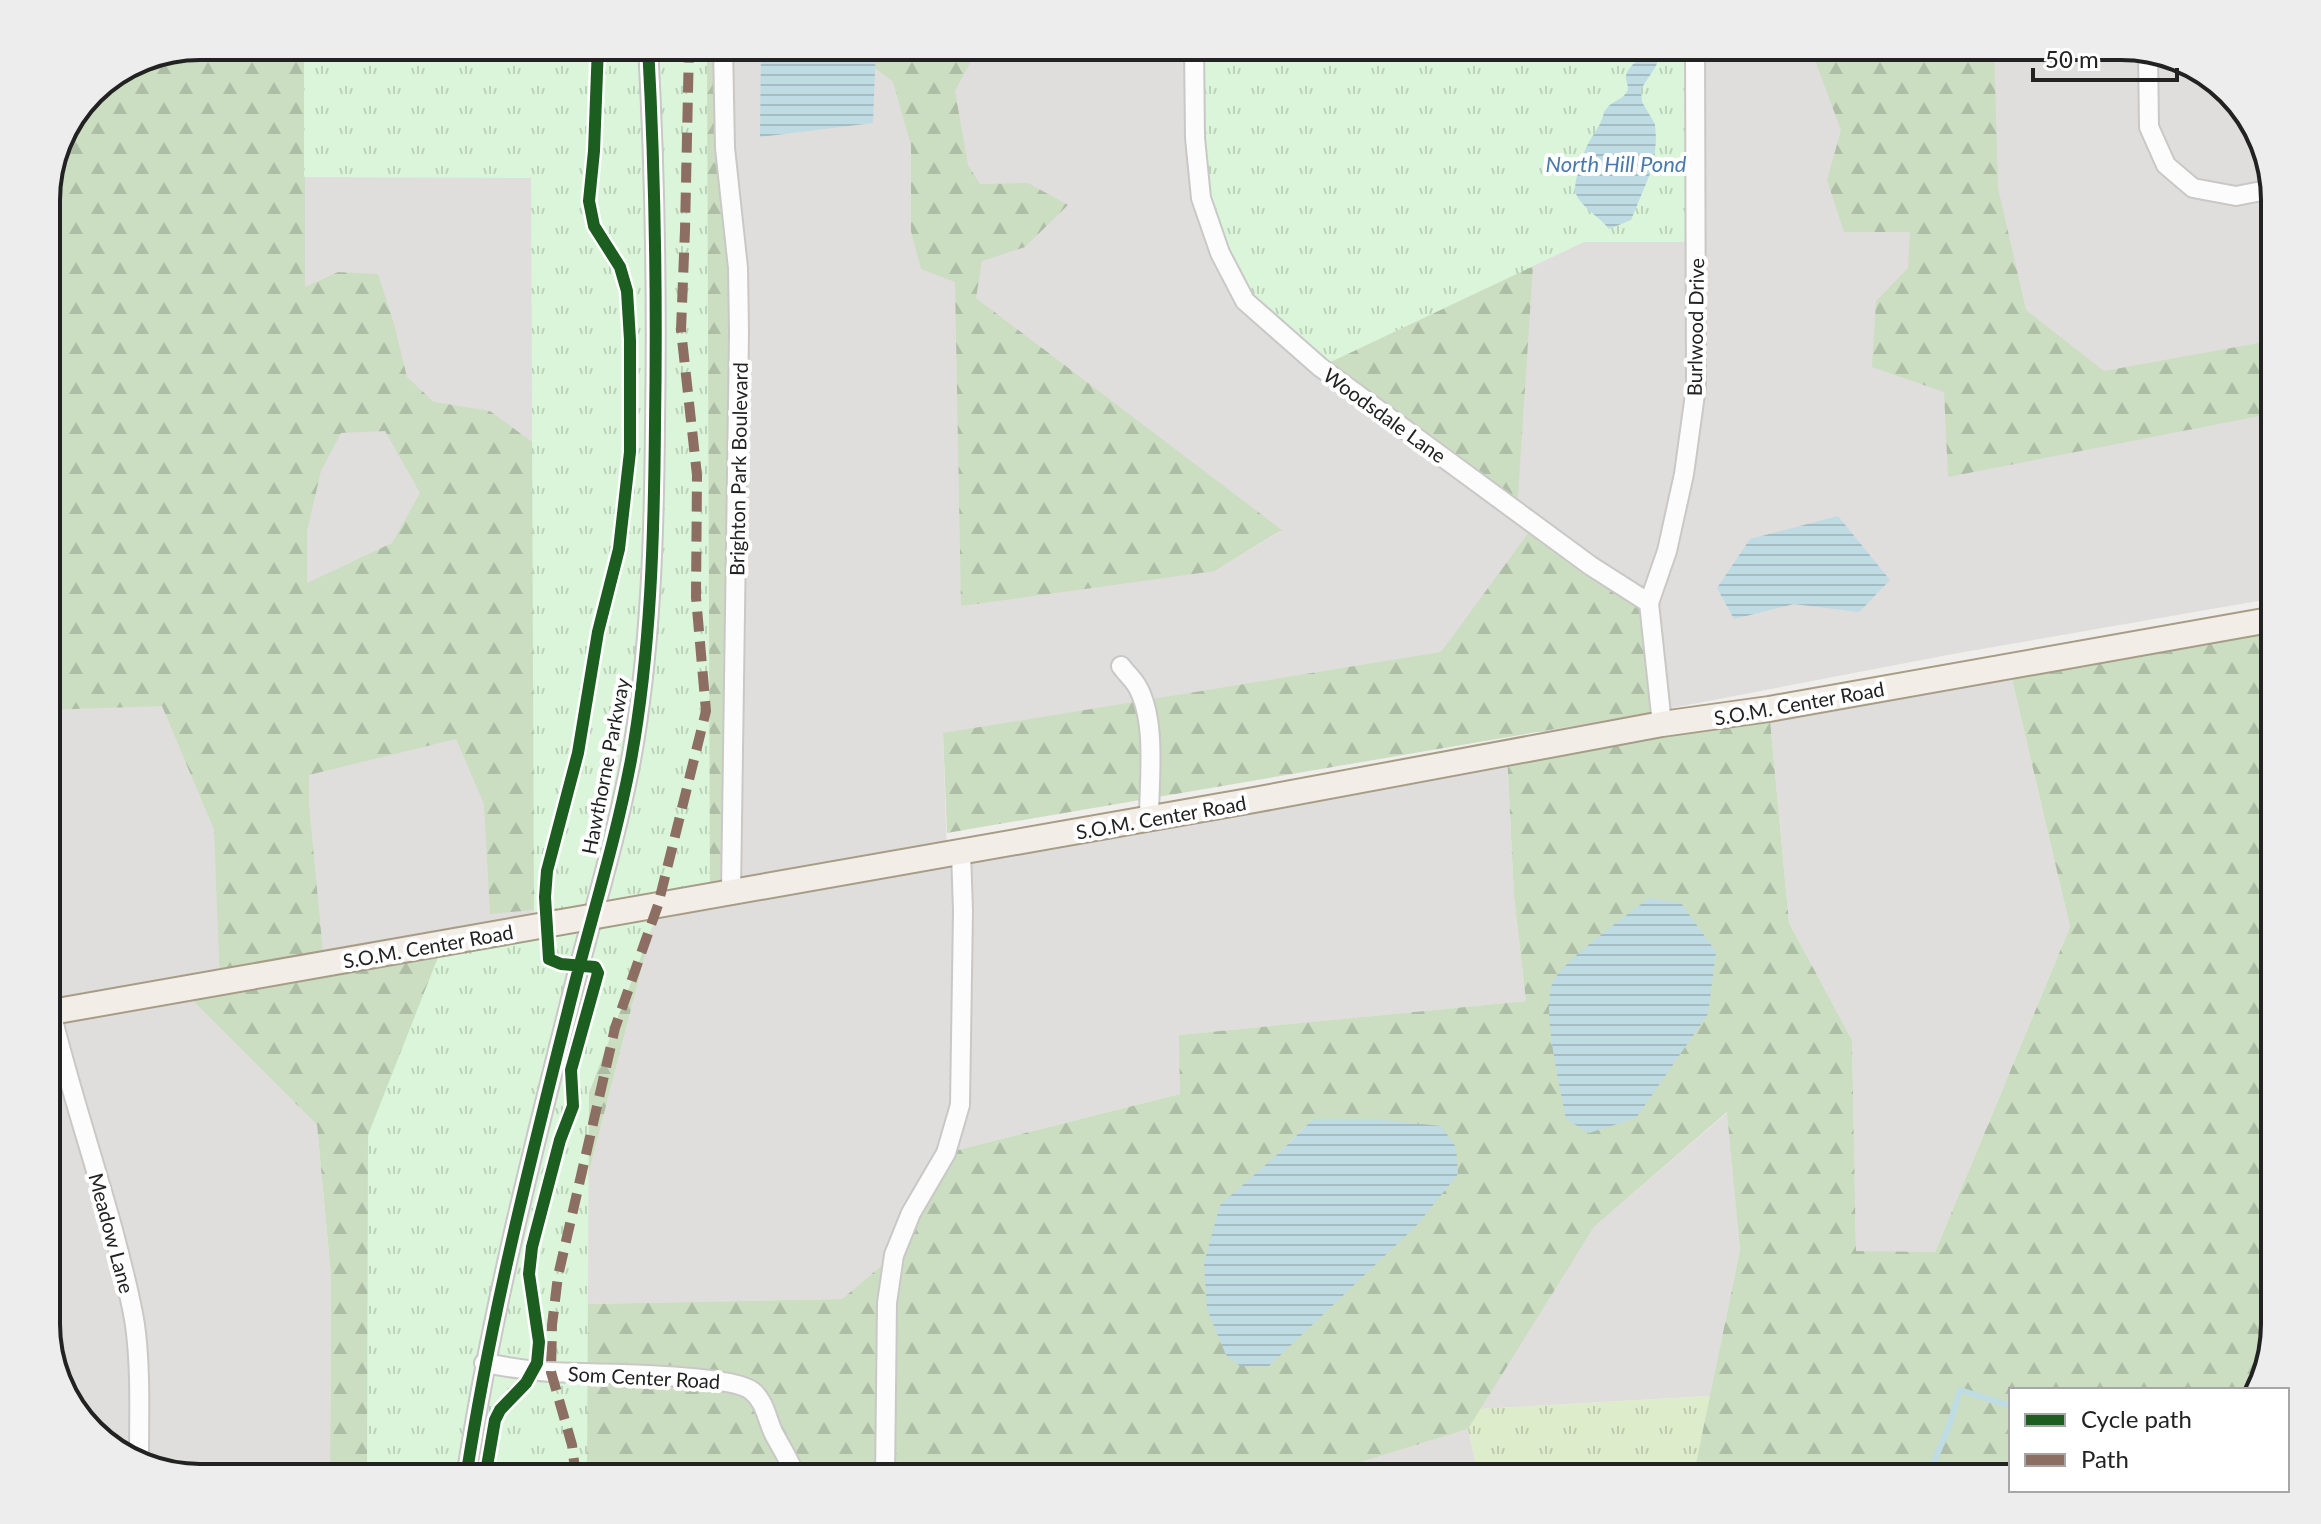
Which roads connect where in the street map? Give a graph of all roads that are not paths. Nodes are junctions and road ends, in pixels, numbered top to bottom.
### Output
1 (649, 60) edge
2 (723, 60) edge
3 (1194, 60) edge
4 (1695, 60) edge
5 (2148, 63) edge
6 (2261, 191) edge
7 (1649, 603) junction
8 (2261, 621) edge
9 (1121, 666) dead end
10 (1662, 724) junction
11 (1149, 819) junction
12 (961, 852) junction
13 (731, 892) junction
14 (594, 917) junction
15 (60, 1011) edge
16 (60, 1051) edge
17 (484, 1363) junction
18 (139, 1450) edge
19 (468, 1464) edge
20 (791, 1464) edge
21 (885, 1464) edge

1 - 14 street, Hawthorne Parkway
2 - 13 street, Brighton Park Boulevard
3 - 7 street, Woodsdale Lane
4 - 7 street, Burlwood Drive
5 - 6 street
7 - 10 street
8 - 10 main road, S.O.M. Center Road
9 - 11 street
10 - 11 main road, S.O.M. Center Road
11 - 12 main road, S.O.M. Center Road
12 - 13 main road, S.O.M. Center Road
12 - 21 street
13 - 14 main road, S.O.M. Center Road
14 - 15 main road, S.O.M. Center Road
14 - 17 street, Hawthorne Parkway
16 - 18 street, Meadow Lane
17 - 19 street, Hawthorne Parkway
17 - 20 street, Som Center Road

